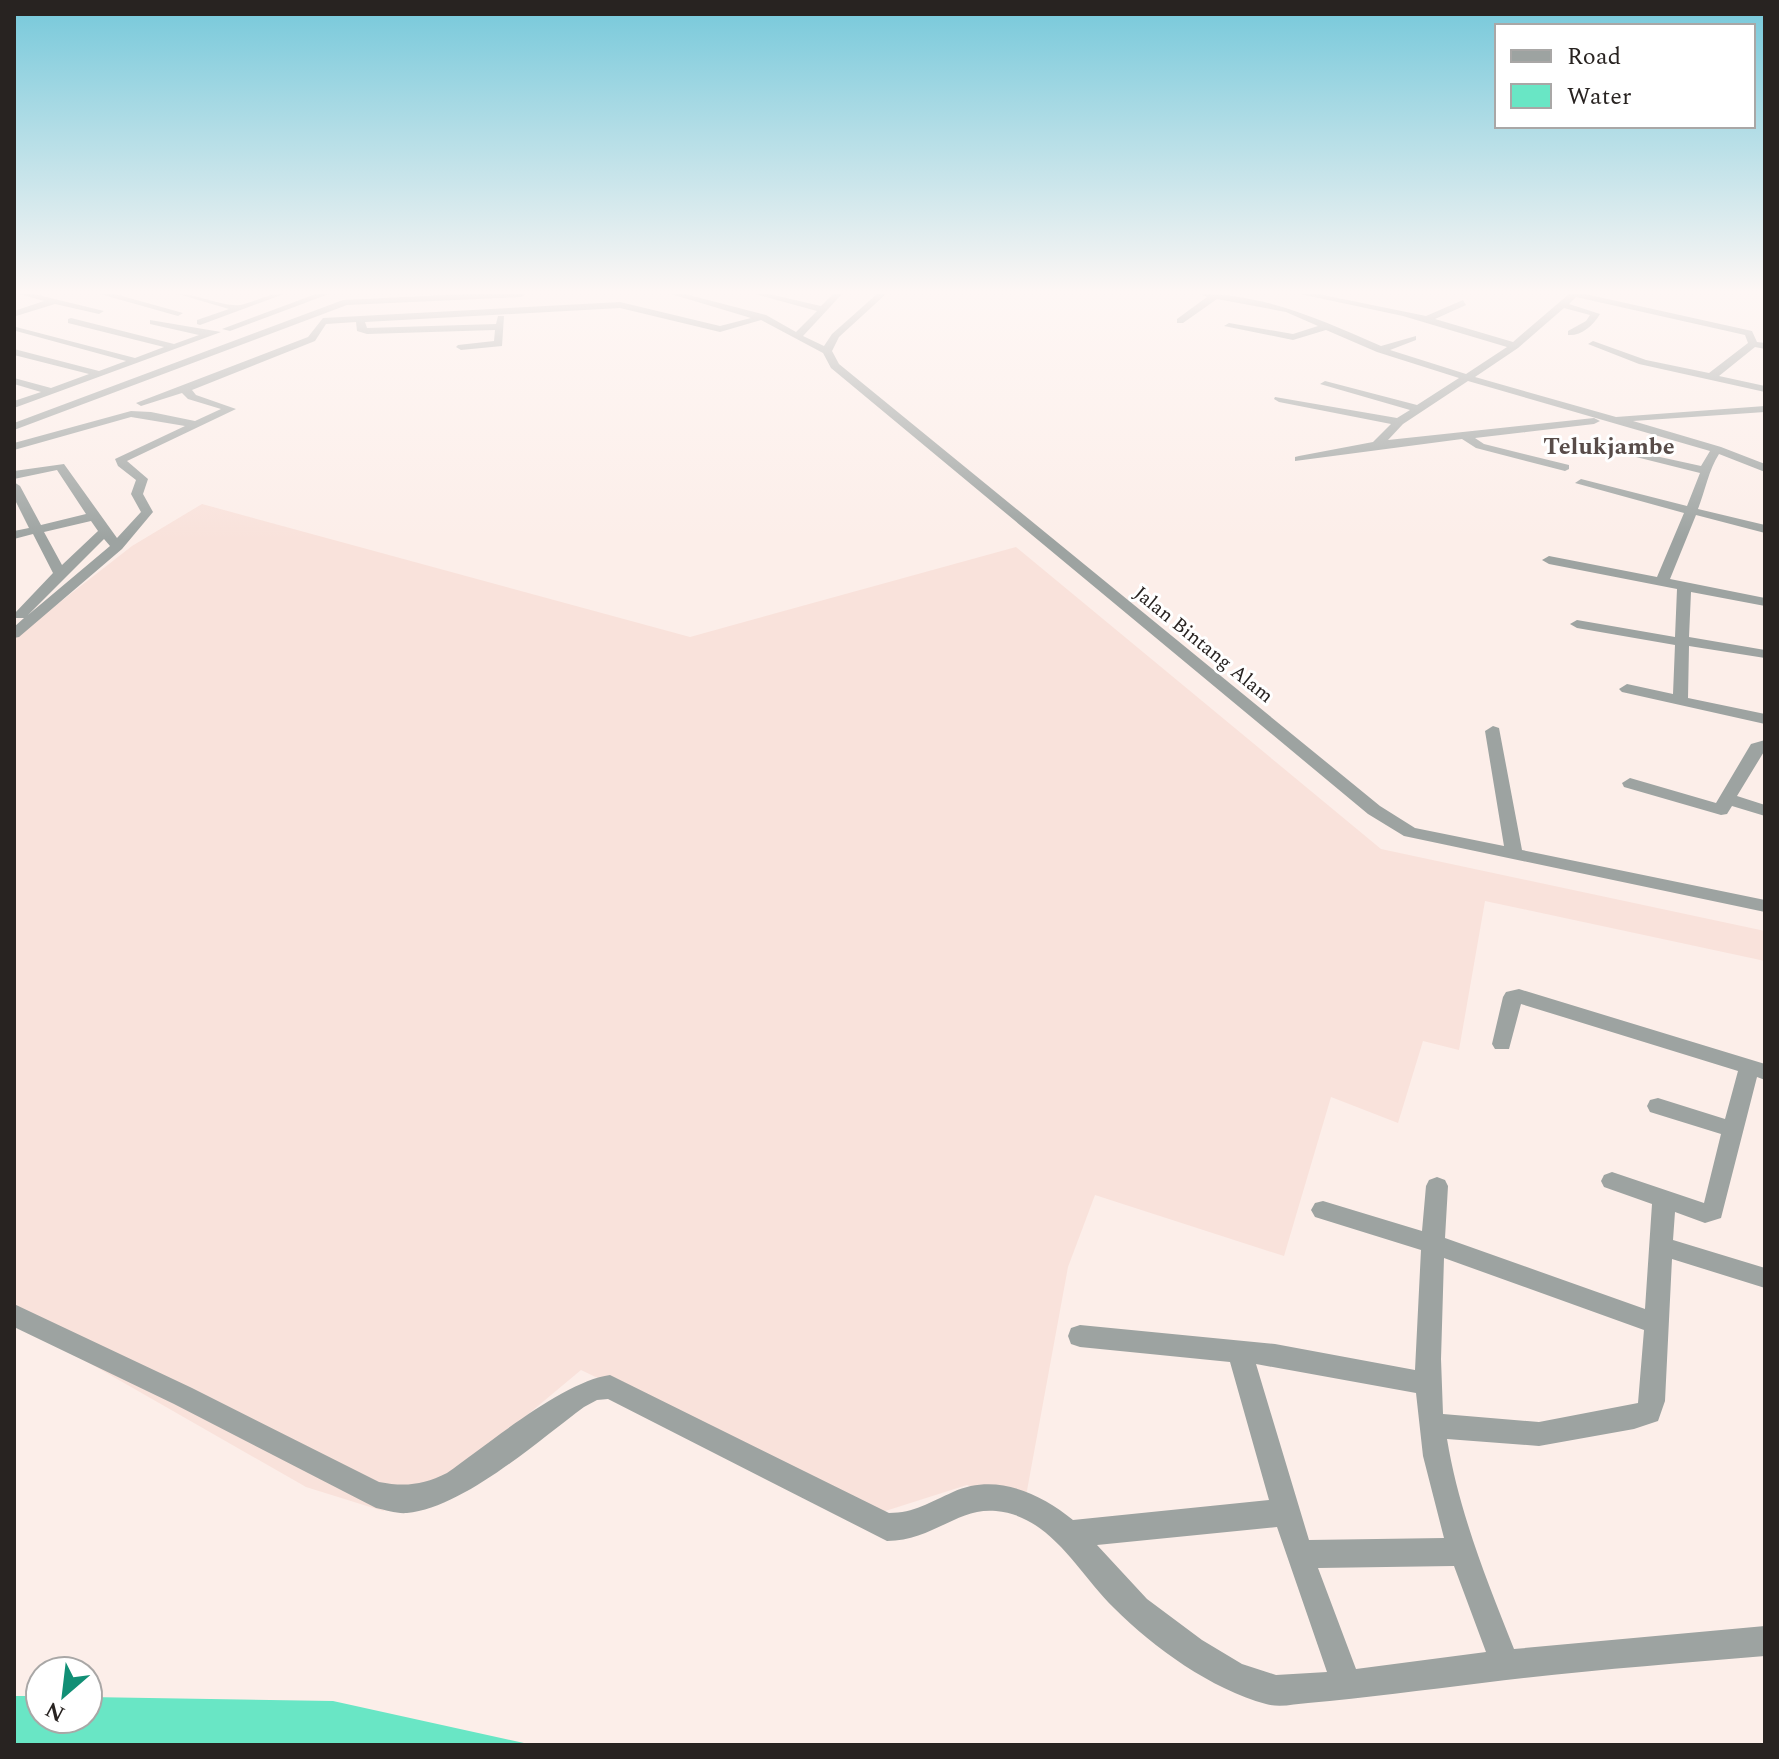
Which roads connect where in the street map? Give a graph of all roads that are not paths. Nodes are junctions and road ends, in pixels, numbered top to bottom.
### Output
1 (94, 376) edge
2 (149, 376) edge
3 (217, 376) edge
4 (847, 376) edge
5 (1459, 376) edge
6 (1472, 376) edge
7 (1712, 376) edge
8 (1468, 379) junction
9 (14, 381) edge
10 (1325, 384) dead end
11 (187, 388) junction
12 (1765, 389) edge
13 (52, 392) junction
14 (1279, 399) dead end
15 (83, 400) junction
16 (141, 403) dead end
17 (14, 405) edge
18 (1419, 409) junction
19 (1765, 409) edge
20 (1609, 420) junction
21 (1399, 422) junction
22 (197, 425) junction
23 (14, 427) edge
24 (1462, 434) junction
25 (1377, 445) junction
26 (14, 447) edge
27 (1610, 449) dead end
28 (1717, 449) junction
29 (1299, 459) dead end
30 (1565, 467) dead end
31 (1765, 468) edge
32 (1706, 471) junction
33 (14, 475) edge
34 (1581, 483) dead end
35 (14, 486) edge
36 (1692, 510) junction
37 (94, 516) junction
38 (36, 529) junction
39 (1765, 529) edge
40 (105, 532) junction
41 (14, 535) edge
42 (117, 546) junction
43 (1549, 560) dead end
44 (60, 574) junction
45 (1662, 582) junction
46 (1684, 586) junction
47 (1765, 602) edge
48 (14, 621) edge
49 (1577, 624) dead end
50 (14, 634) edge
51 (1680, 641) junction
52 (1765, 654) edge
53 (1627, 689) dead end
54 (1680, 700) junction
55 (1765, 719) edge
56 (1493, 731) dead end
57 (1765, 745) edge
58 (1630, 783) dead end
59 (1728, 799) junction
60 (1765, 811) edge
61 (1514, 855) junction
62 (1765, 906) edge
63 (1502, 1044) dead end
64 (1757, 1070) edge
65 (1658, 1106) dead end
66 (1735, 1130) junction
67 (1612, 1181) dead end
68 (1437, 1186) dead end
69 (1664, 1201) junction
70 (1323, 1210) dead end
71 (1434, 1244) junction
72 (1662, 1246) junction
73 (1765, 1278) edge
74 (14, 1315) edge
75 (1655, 1323) junction
76 (1080, 1336) dead end
77 (1239, 1351) junction
78 (1428, 1384) junction
79 (1433, 1425) junction
80 (1288, 1512) junction
81 (1070, 1534) junction
82 (1461, 1552) junction
83 (1299, 1554) junction
84 (1765, 1641) edge
85 (1506, 1665) junction
86 (1348, 1687) junction

1 - 13 street
2 - 15 street
3 - 11 street
4 - 61 street, Jalan Bintang Alam
5 - 8 street
6 - 8 street
7 - 12 street
8 - 18 street
8 - 20 street
9 - 13 street
10 - 18 street
11 - 16 street
11 - 22 street
13 - 15 street
13 - 17 street
14 - 21 street
15 - 23 street
18 - 21 street
19 - 20 street
20 - 24 street
20 - 28 street
21 - 25 street
22 - 26 street
22 - 42 street
24 - 25 street
24 - 30 street
25 - 29 street
27 - 32 street
28 - 31 street
28 - 32 street
32 - 36 street
33 - 37 street
34 - 36 street
35 - 38 street
36 - 39 street
36 - 45 street
37 - 38 street
37 - 40 street
38 - 41 street
38 - 44 street
40 - 42 street
40 - 44 street
42 - 50 street
43 - 45 street
44 - 48 street
45 - 46 street
46 - 47 street
46 - 51 street
49 - 51 street
51 - 52 street
51 - 54 street
53 - 54 street
54 - 55 street
56 - 61 street
57 - 59 street
58 - 59 street
59 - 60 street
61 - 62 street, Jalan Bintang Alam
63 - 64 street
64 - 66 street
65 - 66 street
66 - 69 street
67 - 69 street
68 - 71 street
69 - 72 street
70 - 71 street
71 - 75 street
71 - 78 street
72 - 73 street
72 - 75 street
74 - 81 street
75 - 79 street
76 - 77 street
77 - 78 street
77 - 80 street
78 - 79 street
79 - 82 street
80 - 81 street
80 - 83 street
81 - 86 street
82 - 83 street
82 - 85 street
83 - 86 street
84 - 85 street
85 - 86 street

